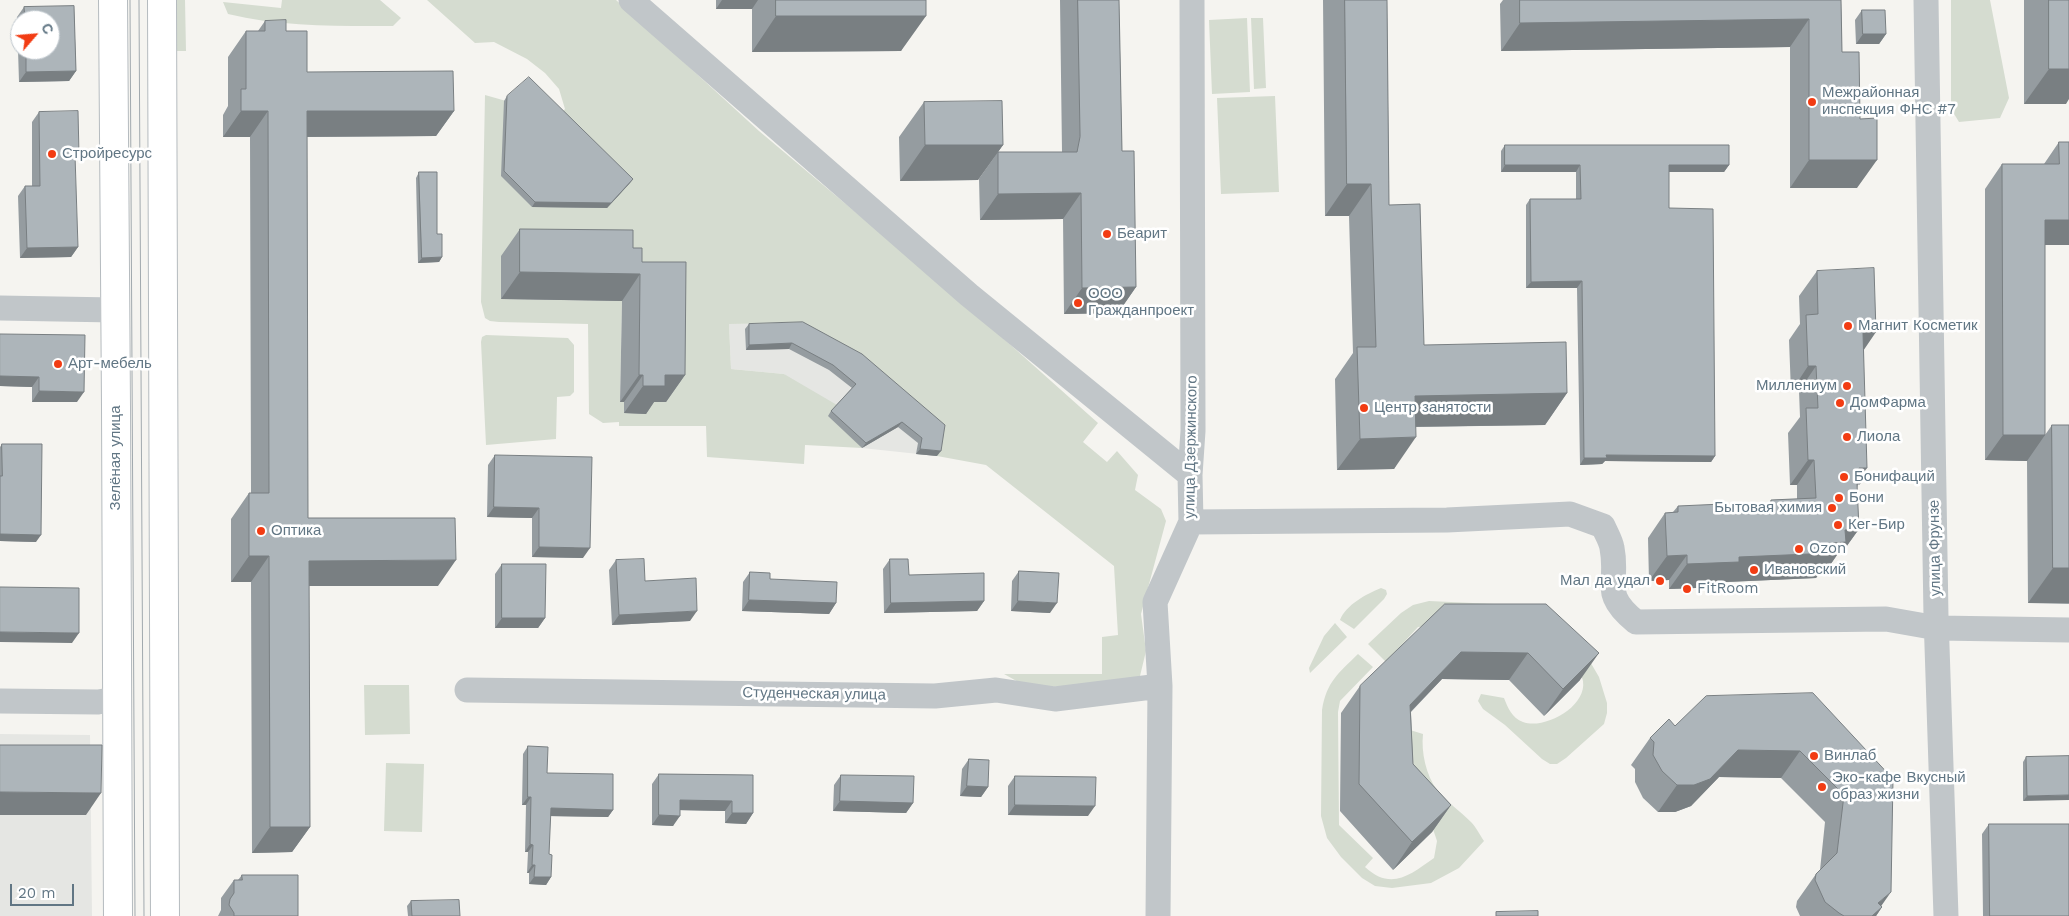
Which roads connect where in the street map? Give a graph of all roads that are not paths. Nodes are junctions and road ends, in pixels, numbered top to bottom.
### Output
1 (113, 0) edge
2 (162, 0) edge
3 (631, 0) edge
4 (1192, 0) edge
5 (1926, 0) edge
6 (0, 308) edge
7 (115, 310) junction
8 (1190, 475) junction
9 (1191, 522) junction
10 (1937, 628) junction
11 (2069, 630) edge
12 (1160, 686) junction
13 (467, 690) dead end
14 (116, 699) junction
15 (0, 701) edge
16 (118, 916) edge
17 (164, 916) edge
18 (1158, 916) edge
19 (1946, 916) edge

1 - 7 street, Зелёная улица
2 - 17 street
3 - 8 street
4 - 8 street, улица Дзержинского
5 - 10 street, улица Фрунзе
6 - 7 street
7 - 14 street, Зелёная улица
8 - 9 street, улица Дзержинского
9 - 10 street
9 - 12 street, улица Дзержинского
10 - 11 street
10 - 19 street, улица Фрунзе
12 - 13 street, Студенческая улица
12 - 18 street, улица Дзержинского
14 - 15 street
14 - 16 street, Зелёная улица

